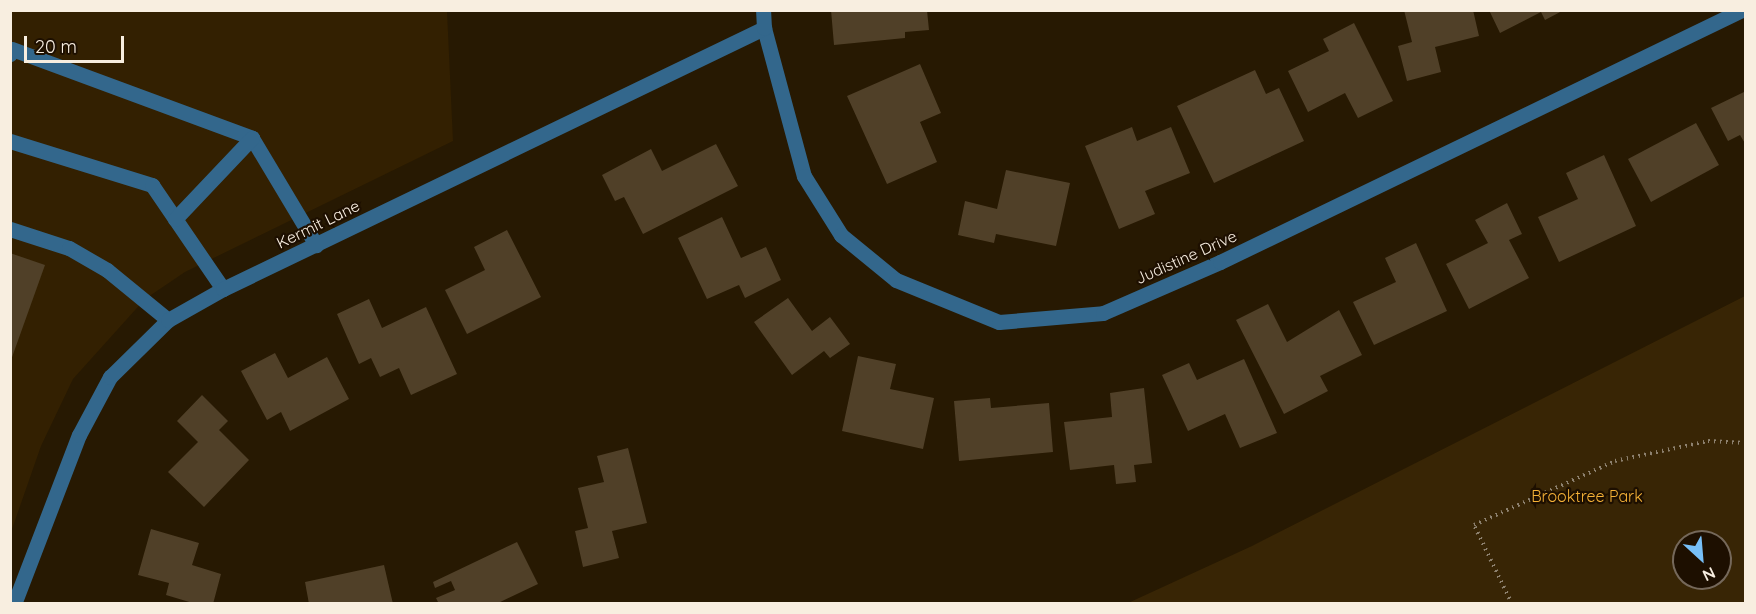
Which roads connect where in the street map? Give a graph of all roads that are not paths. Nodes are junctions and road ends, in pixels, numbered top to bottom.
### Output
1 (763, 10) edge
2 (1742, 10) edge
3 (764, 28) junction
4 (10, 54) edge
5 (252, 138) junction
6 (10, 141) edge
7 (175, 219) junction
8 (10, 229) edge
9 (316, 245) junction
10 (223, 289) junction
11 (168, 320) junction
12 (14, 603) edge

1 - 3 street
2 - 3 street, Judistine Drive
3 - 9 street, Kermit Lane
4 - 5 street
5 - 7 street
5 - 9 street
6 - 7 street
7 - 10 street
8 - 11 street
9 - 10 street, Kermit Lane
10 - 11 street, Kermit Lane
11 - 12 street, Kermit Lane

